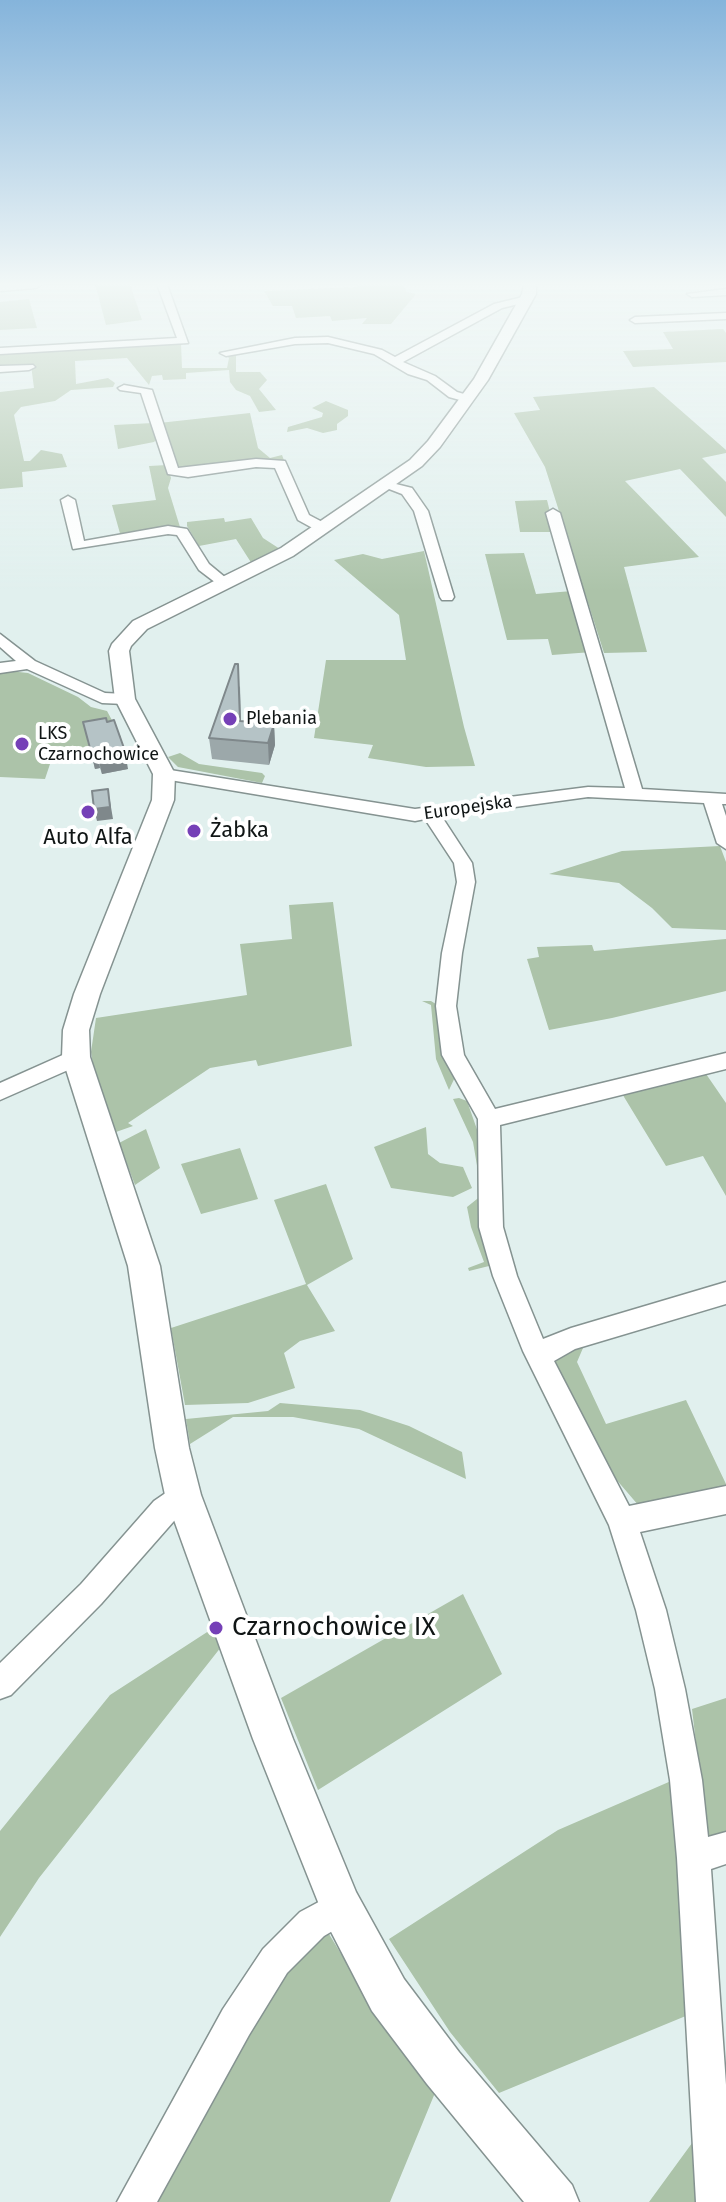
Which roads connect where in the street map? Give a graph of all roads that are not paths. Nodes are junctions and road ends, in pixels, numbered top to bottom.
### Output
1 (442, 387) edge
2 (475, 387) edge
3 (124, 388) dead end
4 (467, 398) junction
5 (389, 484) junction
6 (68, 500) dead end
7 (553, 513) dead end
8 (323, 528) junction
9 (225, 583) junction
10 (447, 597) dead end
11 (0, 639) edge
12 (29, 664) junction
13 (0, 668) edge
14 (125, 699) junction
15 (164, 774) junction
16 (635, 794) junction
17 (718, 799) edge
18 (431, 814) junction
19 (726, 843) edge
20 (76, 1057) junction
21 (726, 1061) edge
22 (0, 1092) edge
23 (489, 1119) junction
24 (726, 1293) edge
25 (541, 1360) junction
26 (183, 1495) junction
27 (726, 1500) edge
28 (622, 1521) junction
29 (0, 1684) edge
30 (726, 1848) edge
31 (694, 1858) junction
32 (341, 1907) junction
33 (716, 2010) edge
34 (136, 2202) edge
35 (555, 2202) edge
36 (715, 2202) edge

1 - 4 street
2 - 4 street
3 - 8 street
4 - 5 street
5 - 8 street
5 - 10 street
6 - 9 street
7 - 16 street
8 - 9 street
9 - 14 street
11 - 12 street
12 - 13 street
12 - 14 street
14 - 15 street
15 - 18 street, Europejska
15 - 20 street
16 - 17 street, Europejska
16 - 18 street, Europejska
17 - 19 street
18 - 23 street
20 - 22 street
20 - 26 street
21 - 23 street
23 - 25 street
24 - 25 street
25 - 28 street
26 - 29 street
26 - 32 street
27 - 28 street
28 - 31 street
30 - 31 street
31 - 33 street
32 - 34 street
32 - 35 street
33 - 36 street

